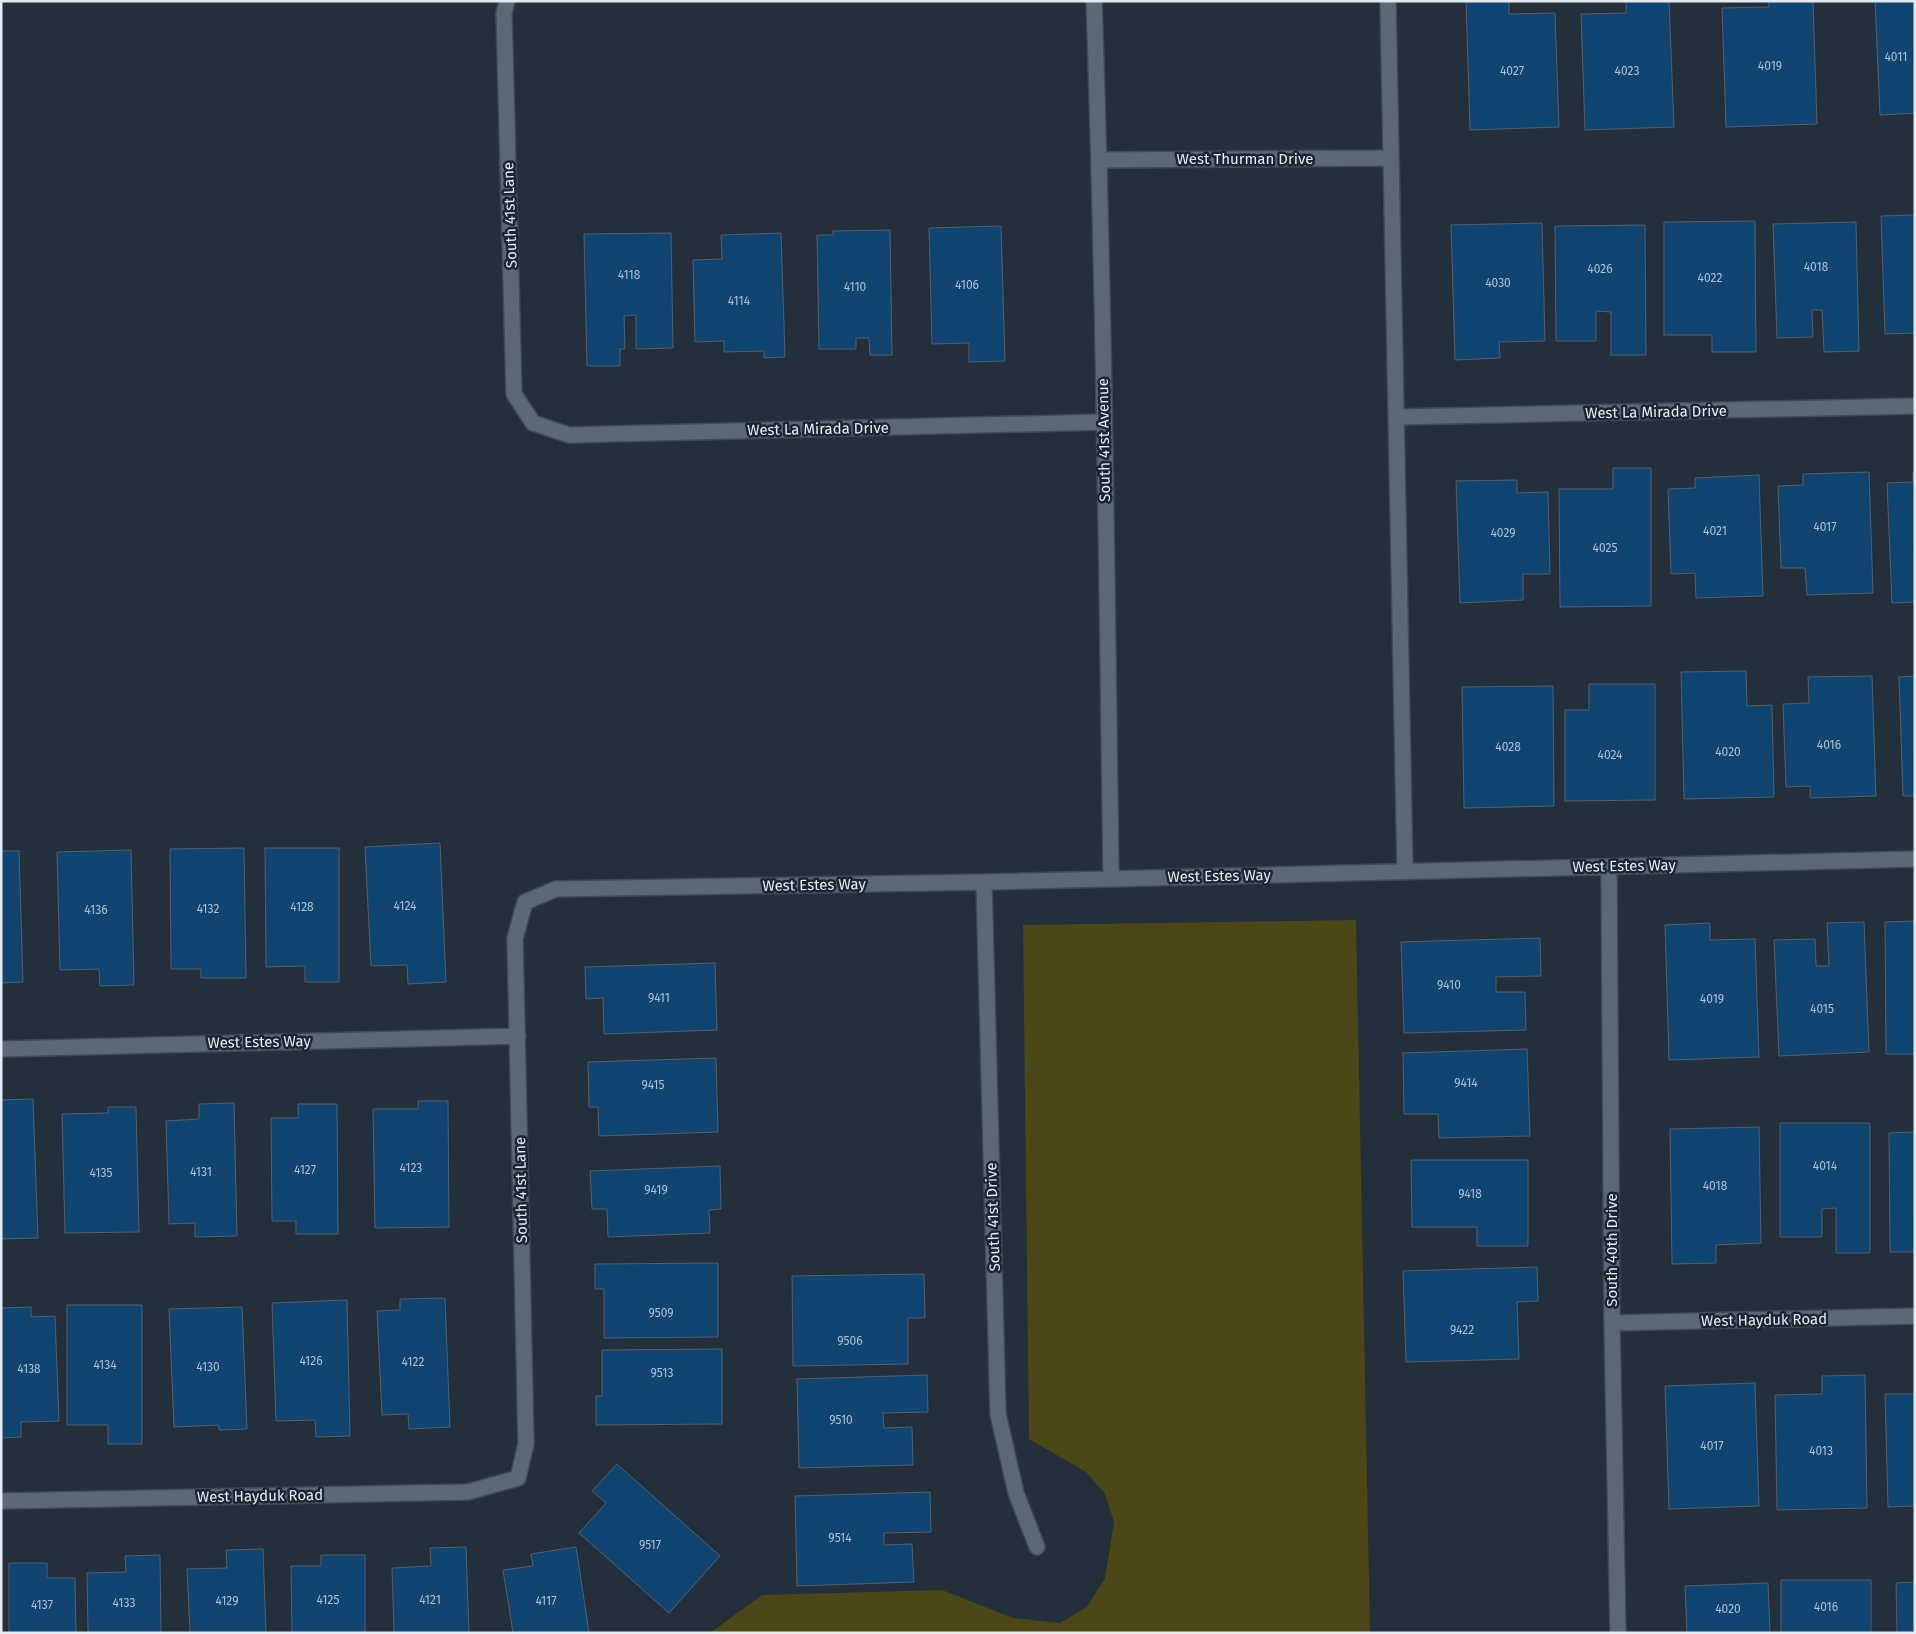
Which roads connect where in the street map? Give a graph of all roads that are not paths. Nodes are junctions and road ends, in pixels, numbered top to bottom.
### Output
1 (507, 1) edge
2 (1094, 1) edge
3 (1388, 1) edge
4 (1391, 158) junction
5 (1099, 160) junction
6 (1915, 406) edge
7 (1397, 417) junction
8 (1104, 422) junction
9 (533, 423) joint
10 (1915, 859) edge
11 (1609, 867) junction
12 (1405, 872) junction
13 (1111, 878) junction
14 (984, 882) junction
15 (525, 902) joint
16 (518, 1036) junction
17 (1, 1049) edge
18 (1915, 1316) edge
19 (1612, 1323) junction
20 (518, 1478) joint
21 (1, 1501) edge
22 (1037, 1547) dead end
23 (1618, 1633) edge

1 - 9 street, South 41st Lane
2 - 5 street, South 41st Avenue
3 - 4 street
4 - 5 street, West Thurman Drive
4 - 7 street
5 - 8 street, South 41st Avenue
6 - 7 street, West La Mirada Drive
7 - 12 street
8 - 9 street, West La Mirada Drive
8 - 13 street, South 41st Avenue
10 - 11 street, West Estes Way
11 - 12 street, West Estes Way
11 - 19 street, South 40th Drive
12 - 13 street, West Estes Way
13 - 14 street, West Estes Way
14 - 15 street, West Estes Way
14 - 22 street, South 41st Drive
15 - 16 street, South 41st Lane
16 - 17 street, West Estes Way
16 - 20 street, South 41st Lane
18 - 19 street, West Hayduk Road
19 - 23 street, South 40th Drive
20 - 21 street, West Hayduk Road

